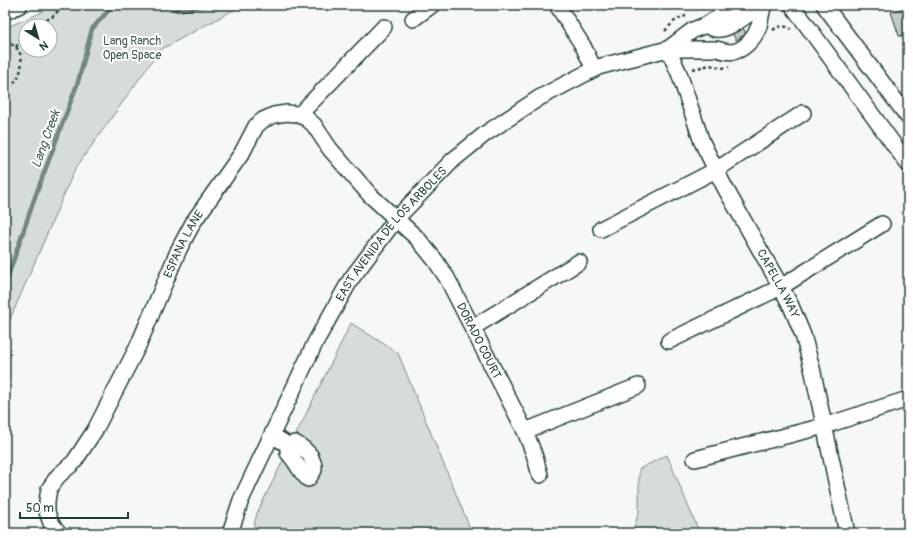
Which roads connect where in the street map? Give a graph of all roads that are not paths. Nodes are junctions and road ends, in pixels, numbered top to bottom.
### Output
1 (20, 5) edge
2 (432, 5) edge
3 (741, 5) edge
4 (763, 5) edge
5 (792, 5) edge
6 (824, 5) edge
7 (560, 6) edge
8 (5, 12) edge
9 (412, 19) dead end
10 (706, 26) junction
11 (384, 27) dead end
12 (668, 49) junction
13 (717, 49) junction
14 (594, 70) junction
15 (803, 113) dead end
16 (299, 116) junction
17 (908, 117) edge
18 (908, 164) edge
19 (716, 170) junction
20 (396, 219) junction
21 (882, 224) dead end
22 (601, 229) dead end
23 (579, 262) dead end
24 (781, 287) junction
25 (472, 328) junction
26 (669, 341) dead end
27 (638, 386) dead end
28 (908, 399) edge
29 (824, 426) junction
30 (525, 431) junction
31 (272, 435) junction
32 (288, 444) dead end
33 (695, 459) dead end
34 (540, 475) dead end
35 (59, 533) edge
36 (230, 533) edge
37 (847, 533) edge

1 - 8 street
2 - 9 street
3 - 10 street, EAST AVENIDA DE LOS ARBOLES
4 - 10 street
4 - 13 street, EAST AVENIDA DE LOS ARBOLES
5 - 18 street
6 - 17 street
7 - 14 street
10 - 12 street, EAST AVENIDA DE LOS ARBOLES
10 - 13 street
11 - 16 street
12 - 13 street, EAST AVENIDA DE LOS ARBOLES
12 - 14 street, EAST AVENIDA DE LOS ARBOLES
12 - 19 street, CAPELLA WAY
14 - 20 street, EAST AVENIDA DE LOS ARBOLES
15 - 19 street
16 - 20 street, ESPANA LANE
16 - 35 street, ESPANA LANE
19 - 22 street
19 - 24 street, CAPELLA WAY
20 - 25 street, DORADO COURT
20 - 31 street, EAST AVENIDA DE LOS ARBOLES
21 - 24 street
23 - 25 street
24 - 26 street
24 - 29 street, CAPELLA WAY
25 - 30 street, DORADO COURT
27 - 30 street
28 - 29 street
29 - 33 street
29 - 37 street, CAPELLA WAY
30 - 34 street, DORADO COURT
31 - 32 street
31 - 36 street, EAST AVENIDA DE LOS ARBOLES

